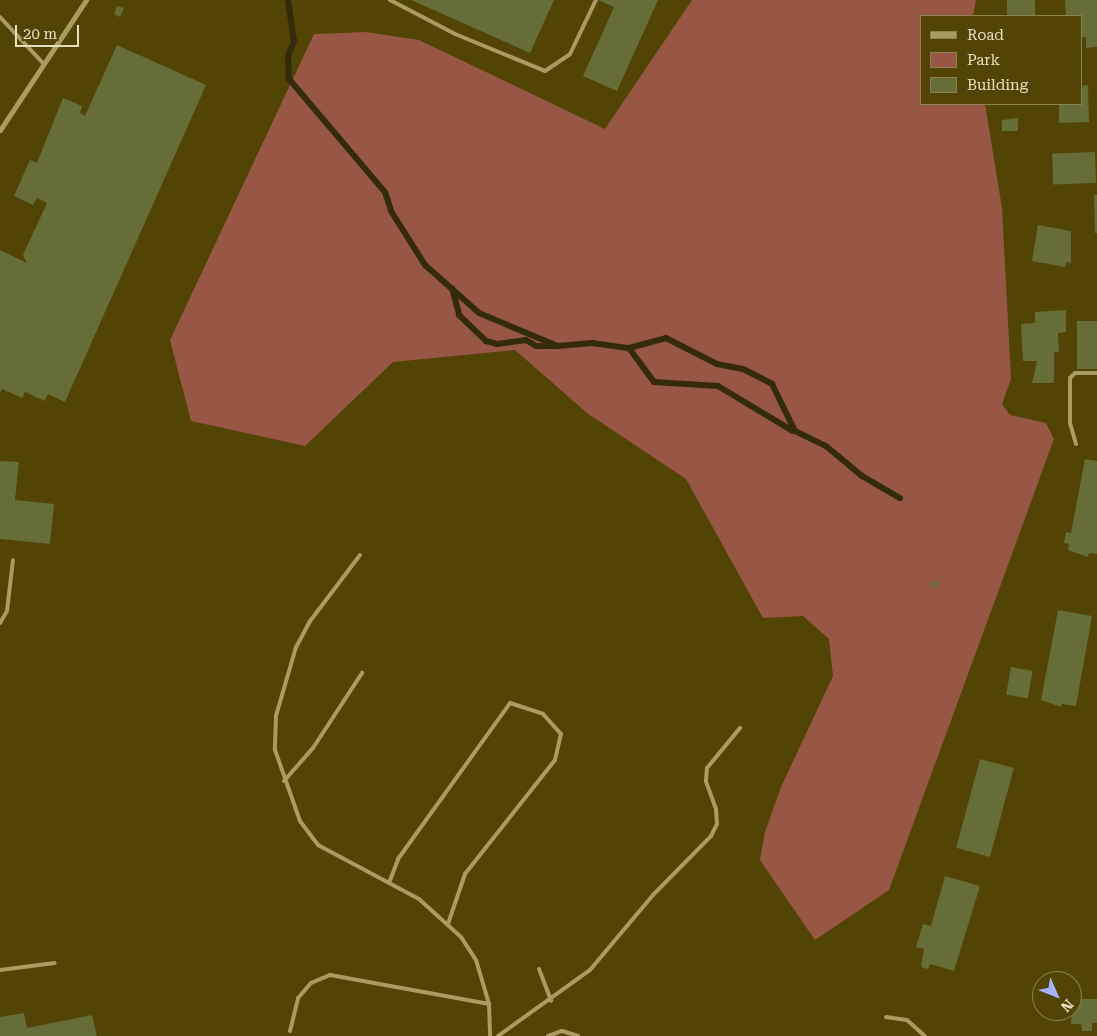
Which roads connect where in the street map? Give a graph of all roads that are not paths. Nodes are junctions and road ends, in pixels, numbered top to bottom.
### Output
1 (86, 0) edge
2 (390, 0) edge
3 (596, 0) edge
4 (0, 16) edge
5 (42, 62) junction
6 (0, 130) edge
7 (1097, 373) edge
8 (1076, 444) dead end
9 (360, 555) dead end
10 (13, 560) dead end
11 (0, 623) edge
12 (362, 673) dead end
13 (740, 728) dead end
14 (284, 780) junction
15 (389, 883) junction
16 (448, 924) junction
17 (55, 963) dead end
18 (539, 969) dead end
19 (0, 970) edge
20 (551, 1001) junction
21 (489, 1004) junction
22 (886, 1017) dead end
23 (290, 1031) dead end
24 (490, 1036) edge
25 (498, 1036) edge
26 (548, 1036) edge
27 (578, 1036) edge
28 (925, 1036) edge

1 - 5 street
2 - 3 lane
4 - 5 lane
5 - 6 street
7 - 8 lane
9 - 14 lane
10 - 11 lane
12 - 14 lane
13 - 20 lane
14 - 15 lane
15 - 16 lane
15 - 16 lane
16 - 21 lane
17 - 19 lane
18 - 20 lane
20 - 25 lane
21 - 23 lane
21 - 24 lane
22 - 28 lane
26 - 27 lane

